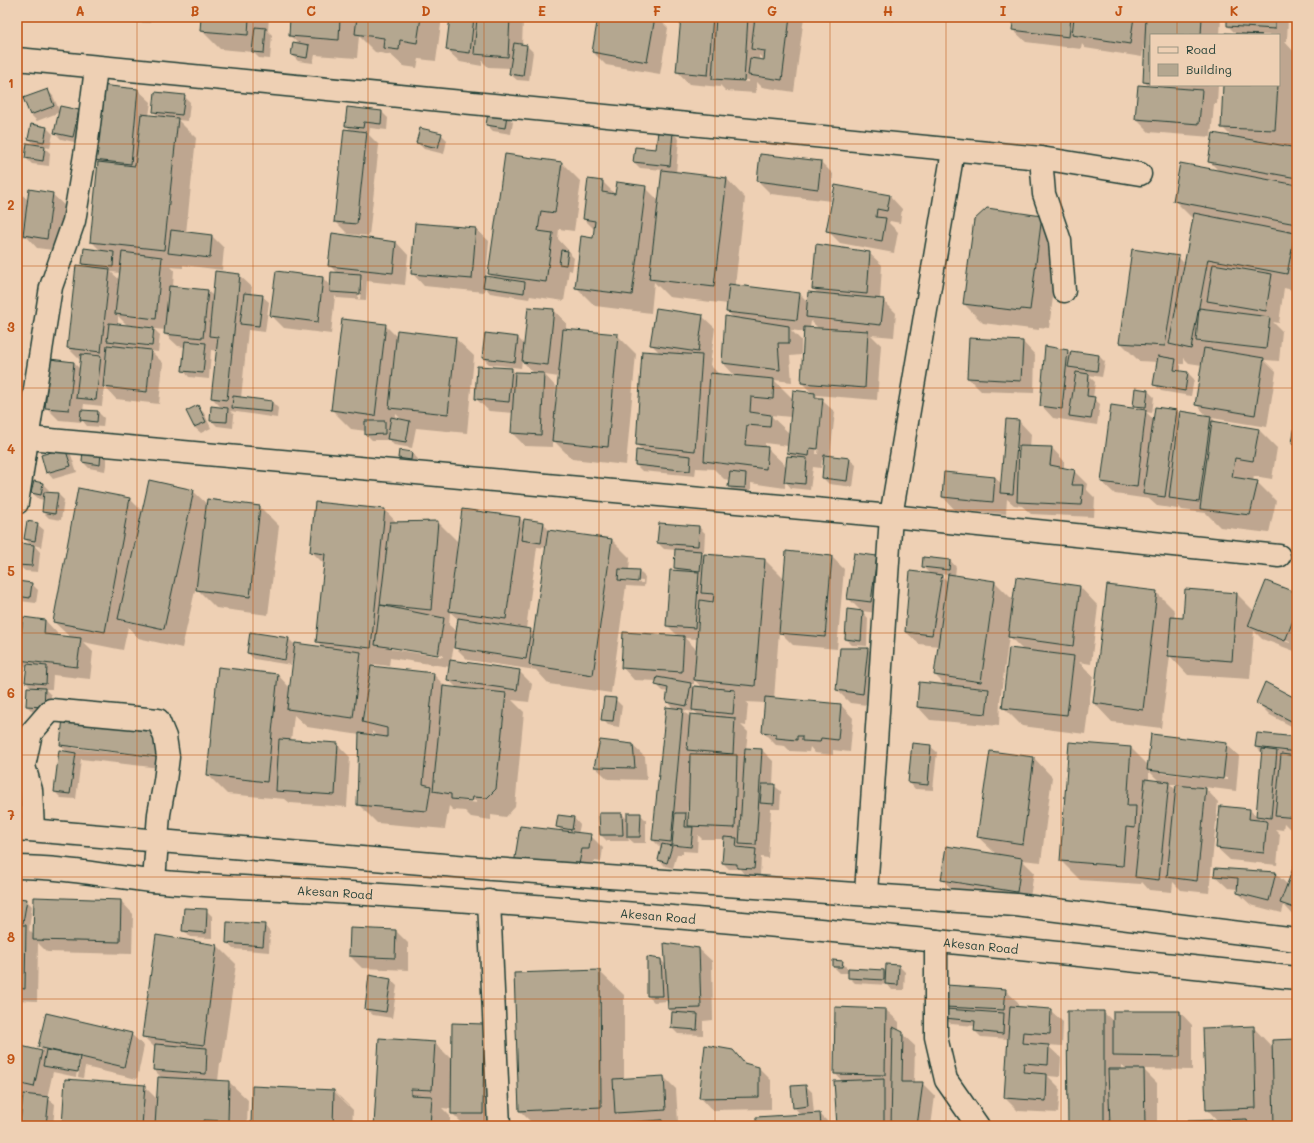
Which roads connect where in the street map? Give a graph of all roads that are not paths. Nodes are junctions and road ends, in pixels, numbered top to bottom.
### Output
1 (17, 59) edge
2 (96, 68) junction
3 (953, 151) junction
4 (1041, 158) junction
5 (1140, 174) dead end
6 (1064, 291) dead end
7 (22, 438) edge
8 (17, 503) edge
9 (891, 516) junction
10 (1280, 556) dead end
11 (25, 829) edge
12 (158, 840) junction
13 (17, 868) edge
14 (154, 881) junction
15 (866, 893) junction
16 (489, 902) junction
17 (1297, 940) edge
18 (936, 941) junction
19 (1297, 978) edge
20 (499, 1126) edge
21 (978, 1126) edge

1 - 2 street
2 - 3 street
2 - 7 street
3 - 4 street
3 - 9 street
4 - 5 street
4 - 6 street
7 - 8 street
7 - 9 street
9 - 10 street
9 - 15 street
11 - 12 street
11 - 12 street
12 - 14 street
12 - 15 street
13 - 14 street, Akesan Road
14 - 16 street, Akesan Road
15 - 17 street
16 - 18 street, Akesan Road
16 - 20 street
18 - 19 street, Akesan Road
18 - 21 street

